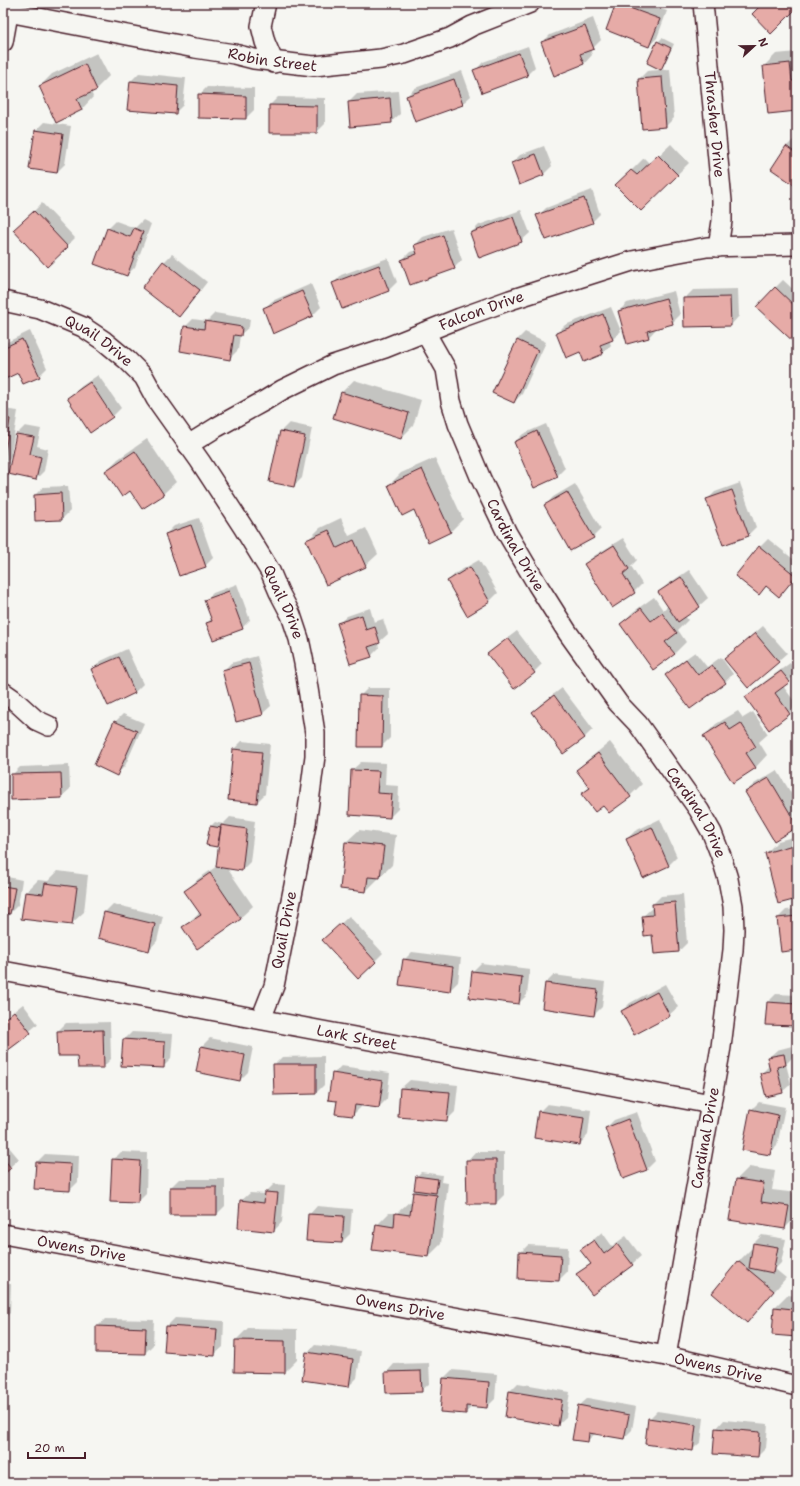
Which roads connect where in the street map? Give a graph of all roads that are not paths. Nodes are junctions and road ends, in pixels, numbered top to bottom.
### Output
1 (266, 3) edge
2 (530, 3) edge
3 (703, 3) edge
4 (9, 8) edge
5 (3, 42) edge
6 (274, 62) junction
7 (797, 245) edge
8 (718, 247) junction
9 (3, 302) edge
10 (424, 332) junction
11 (188, 446) junction
12 (3, 692) edge
13 (49, 726) dead end
14 (3, 971) edge
15 (261, 1019) junction
16 (711, 1104) junction
17 (3, 1234) edge
18 (666, 1356) junction
19 (797, 1386) edge

1 - 6 street
2 - 6 street, Robin Street
3 - 8 street, Thrasher Drive
4 - 5 street
4 - 6 street, Robin Street
7 - 8 street, Falcon Drive
8 - 10 street, Falcon Drive
9 - 11 street, Quail Drive
10 - 11 street, Falcon Drive
10 - 16 street, Cardinal Drive
11 - 15 street, Quail Drive
12 - 13 street
14 - 15 street, Lark Street
15 - 16 street, Lark Street
16 - 18 street, Cardinal Drive
17 - 18 street, Owens Drive
18 - 19 street, Owens Drive

